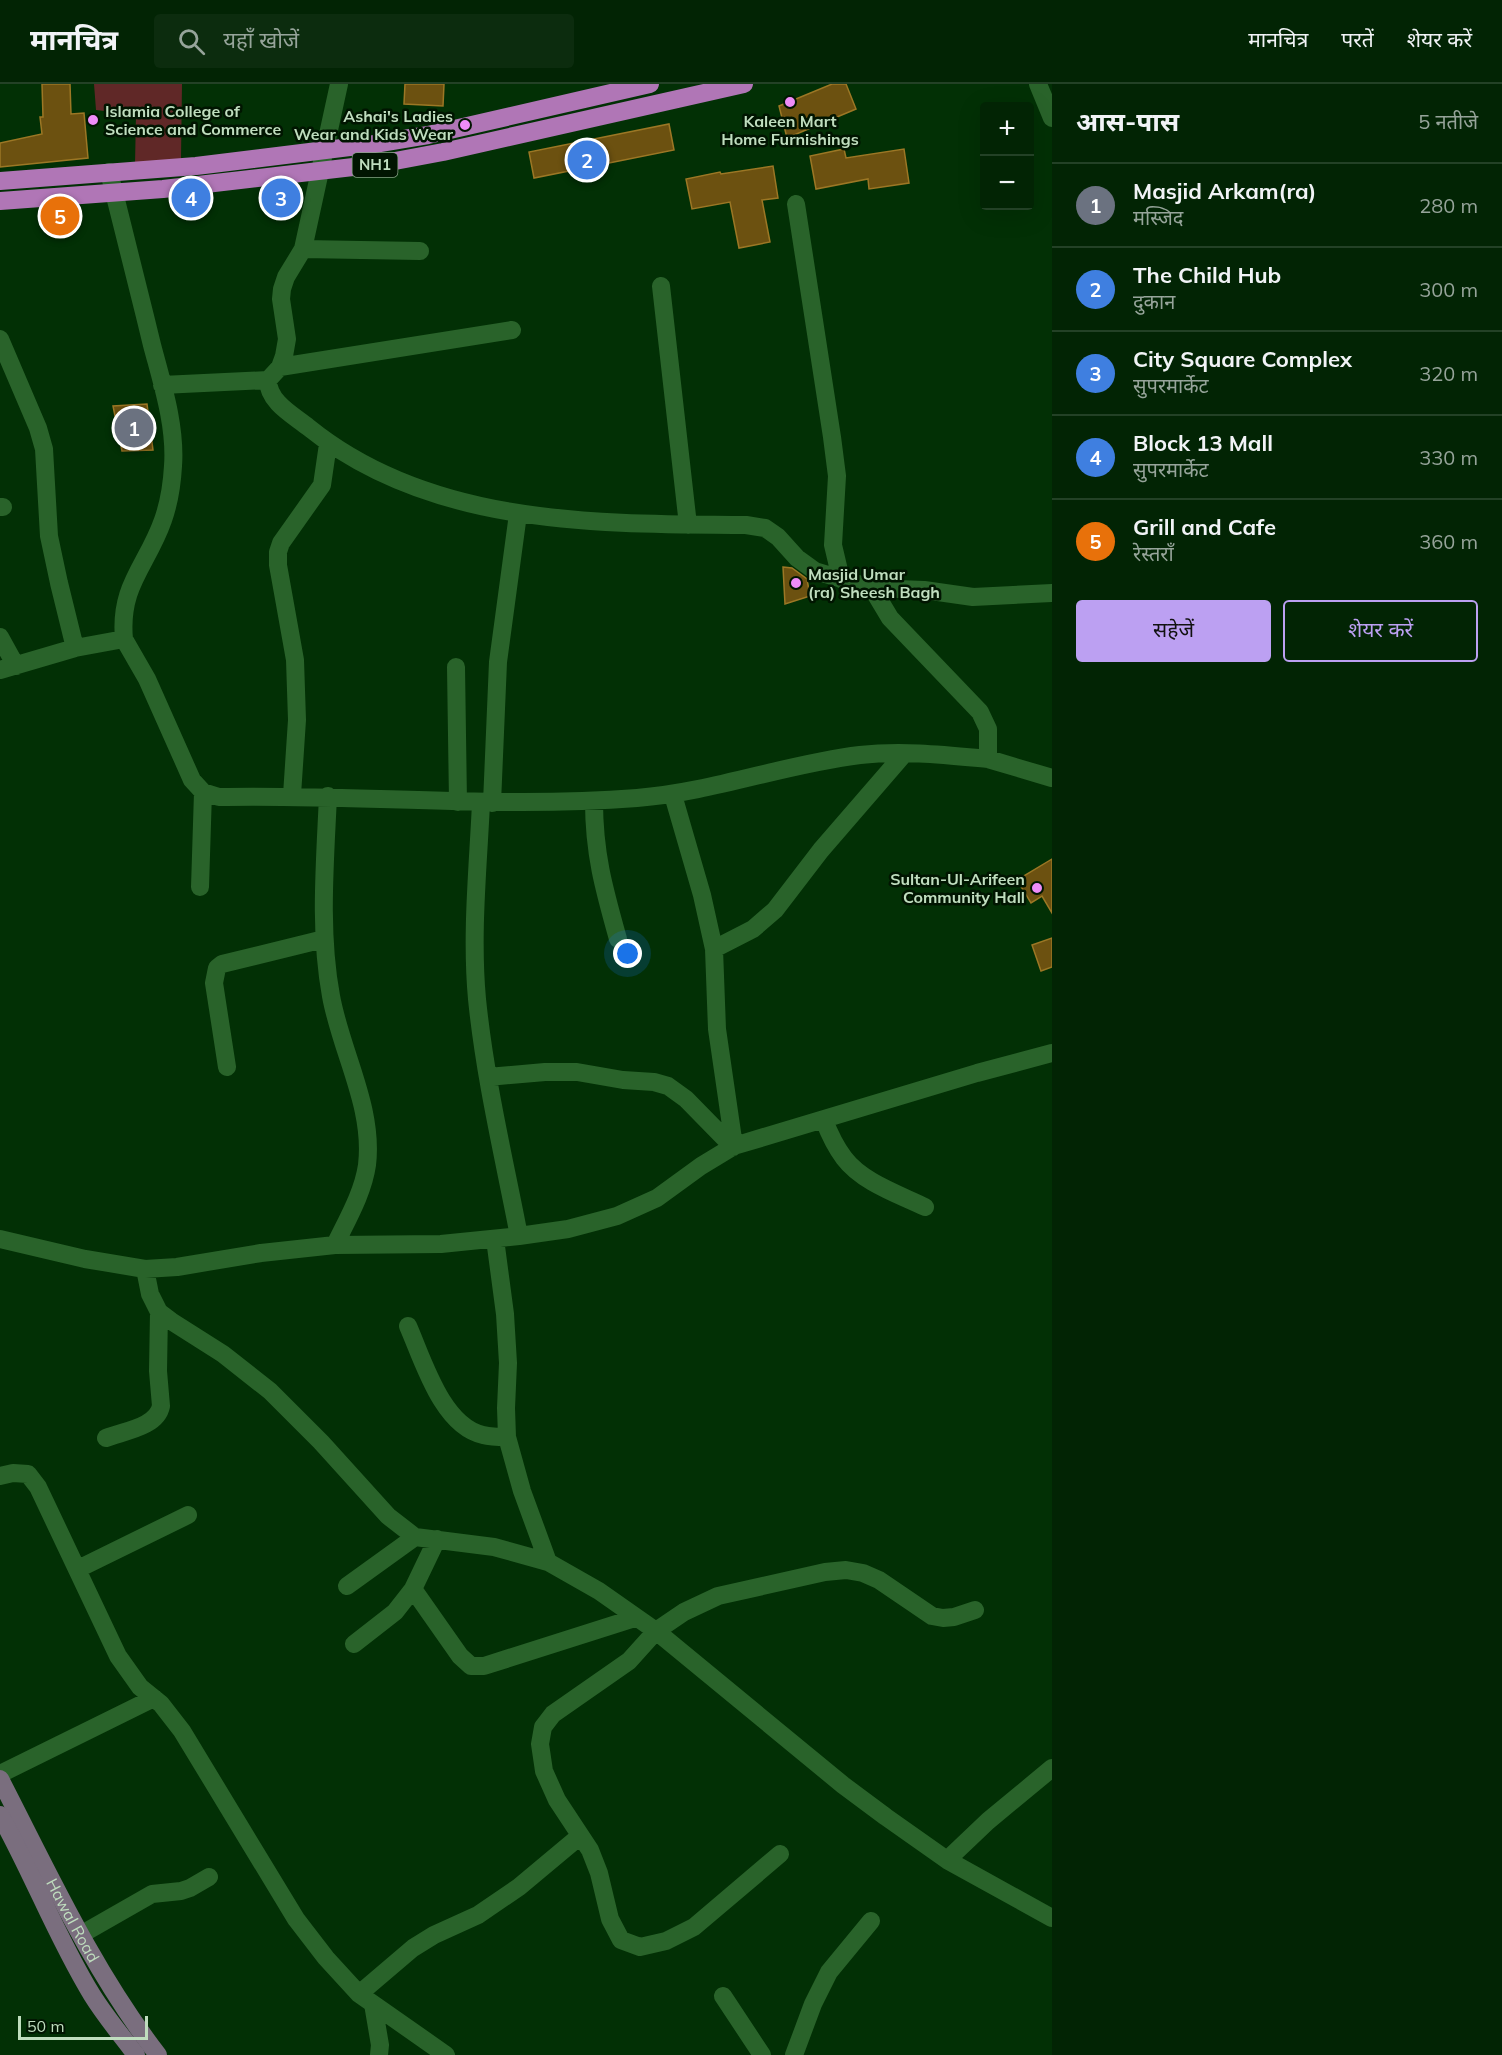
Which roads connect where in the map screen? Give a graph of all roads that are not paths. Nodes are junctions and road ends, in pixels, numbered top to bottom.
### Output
1 (339, 84) edge
2 (650, 84) edge
3 (744, 84) edge
4 (1038, 84) edge
5 (1052, 118) edge
6 (325, 151) junction
7 (109, 172) junction
8 (320, 172) junction
9 (0, 181) edge
10 (114, 192) junction
11 (0, 201) edge
12 (796, 204) dead end
13 (303, 249) junction
14 (420, 251) dead end
15 (662, 286) dead end
16 (512, 330) dead end
17 (0, 339) edge
18 (274, 374) junction
19 (162, 385) junction
20 (328, 444) junction
21 (518, 514) junction
22 (688, 525) junction
23 (841, 579) junction
24 (872, 588) junction
25 (1052, 593) edge
26 (0, 637) edge
27 (124, 639) junction
28 (75, 648) junction
29 (456, 667) dead end
30 (8, 668) edge
31 (904, 754) junction
32 (988, 759) junction
33 (1052, 778) edge
34 (203, 792) junction
35 (292, 795) junction
36 (673, 795) junction
37 (328, 796) junction
38 (458, 801) junction
39 (594, 801) junction
40 (486, 803) junction
41 (200, 887) dead end
42 (324, 939) junction
43 (618, 939) dead end
44 (714, 949) junction
45 (1052, 1053) edge
46 (227, 1067) dead end
47 (488, 1077) junction
48 (824, 1120) junction
49 (734, 1147) junction
50 (925, 1207) dead end
51 (519, 1236) junction
52 (0, 1239) edge
53 (495, 1239) junction
54 (335, 1245) junction
55 (145, 1269) junction
56 (159, 1311) junction
57 (408, 1326) dead end
58 (507, 1437) junction
59 (106, 1438) dead end
60 (0, 1476) edge
61 (188, 1515) dead end
62 (415, 1537) junction
63 (437, 1539) junction
64 (548, 1562) junction
65 (78, 1569) junction
66 (347, 1586) dead end
67 (413, 1589) junction
68 (975, 1610) dead end
69 (635, 1618) junction
70 (656, 1631) junction
71 (354, 1644) dead end
72 (153, 1698) junction
73 (1052, 1768) edge
74 (0, 1776) edge
75 (0, 1815) edge
76 (580, 1836) junction
77 (780, 1854) dead end
78 (947, 1860) junction
79 (209, 1877) dead end
80 (1052, 1918) edge
81 (871, 1921) dead end
82 (82, 1934) junction
83 (723, 1996) dead end
84 (366, 1999) junction
85 (136, 2055) edge
86 (158, 2055) edge
87 (379, 2055) edge
88 (447, 2055) edge
89 (762, 2055) edge
90 (794, 2055) edge

1 - 6 street
2 - 6 highway, NH1
3 - 8 highway, NH1
4 - 5 street
6 - 7 highway, NH1
6 - 8 street
7 - 9 highway, NH1
7 - 10 street
8 - 10 highway, NH1
8 - 13 street
10 - 11 highway, NH1
10 - 19 street
12 - 23 street
13 - 14 street
13 - 18 street
15 - 22 street
16 - 18 street
17 - 28 street
18 - 19 street
18 - 20 street
19 - 27 street
20 - 21 street
20 - 35 street
21 - 22 street
21 - 40 street
22 - 23 street
23 - 24 street
24 - 25 street
24 - 32 street
26 - 30 street
27 - 28 street
27 - 34 street
28 - 30 street
29 - 38 street
31 - 32 street
31 - 36 street
31 - 44 street
32 - 33 street
34 - 35 street
34 - 41 street
35 - 37 street
36 - 39 street
36 - 44 street
37 - 38 street
37 - 42 street
38 - 40 street
39 - 40 street
39 - 43 street
40 - 47 street
42 - 46 street
42 - 54 street
44 - 49 street
45 - 48 street
47 - 49 street
47 - 51 street
48 - 49 street
48 - 50 street
49 - 51 street
51 - 53 street
52 - 55 street
53 - 54 street
53 - 58 street
54 - 55 street
55 - 56 street
56 - 59 street
56 - 62 street
57 - 58 street
58 - 64 street
60 - 65 street
61 - 65 street
62 - 63 street
62 - 66 street
63 - 64 street
63 - 67 street
64 - 69 street
65 - 72 street
67 - 69 street
67 - 71 street
68 - 70 street
69 - 70 street
70 - 76 street
70 - 78 street
72 - 74 street
72 - 84 street
73 - 78 street
74 - 82 main road, Hawal Road
75 - 85 main road, Hawal Road
76 - 77 street
76 - 84 street
78 - 80 street
79 - 82 street
81 - 90 street
82 - 86 main road, Hawal Road
83 - 89 street
84 - 87 street
84 - 88 street

